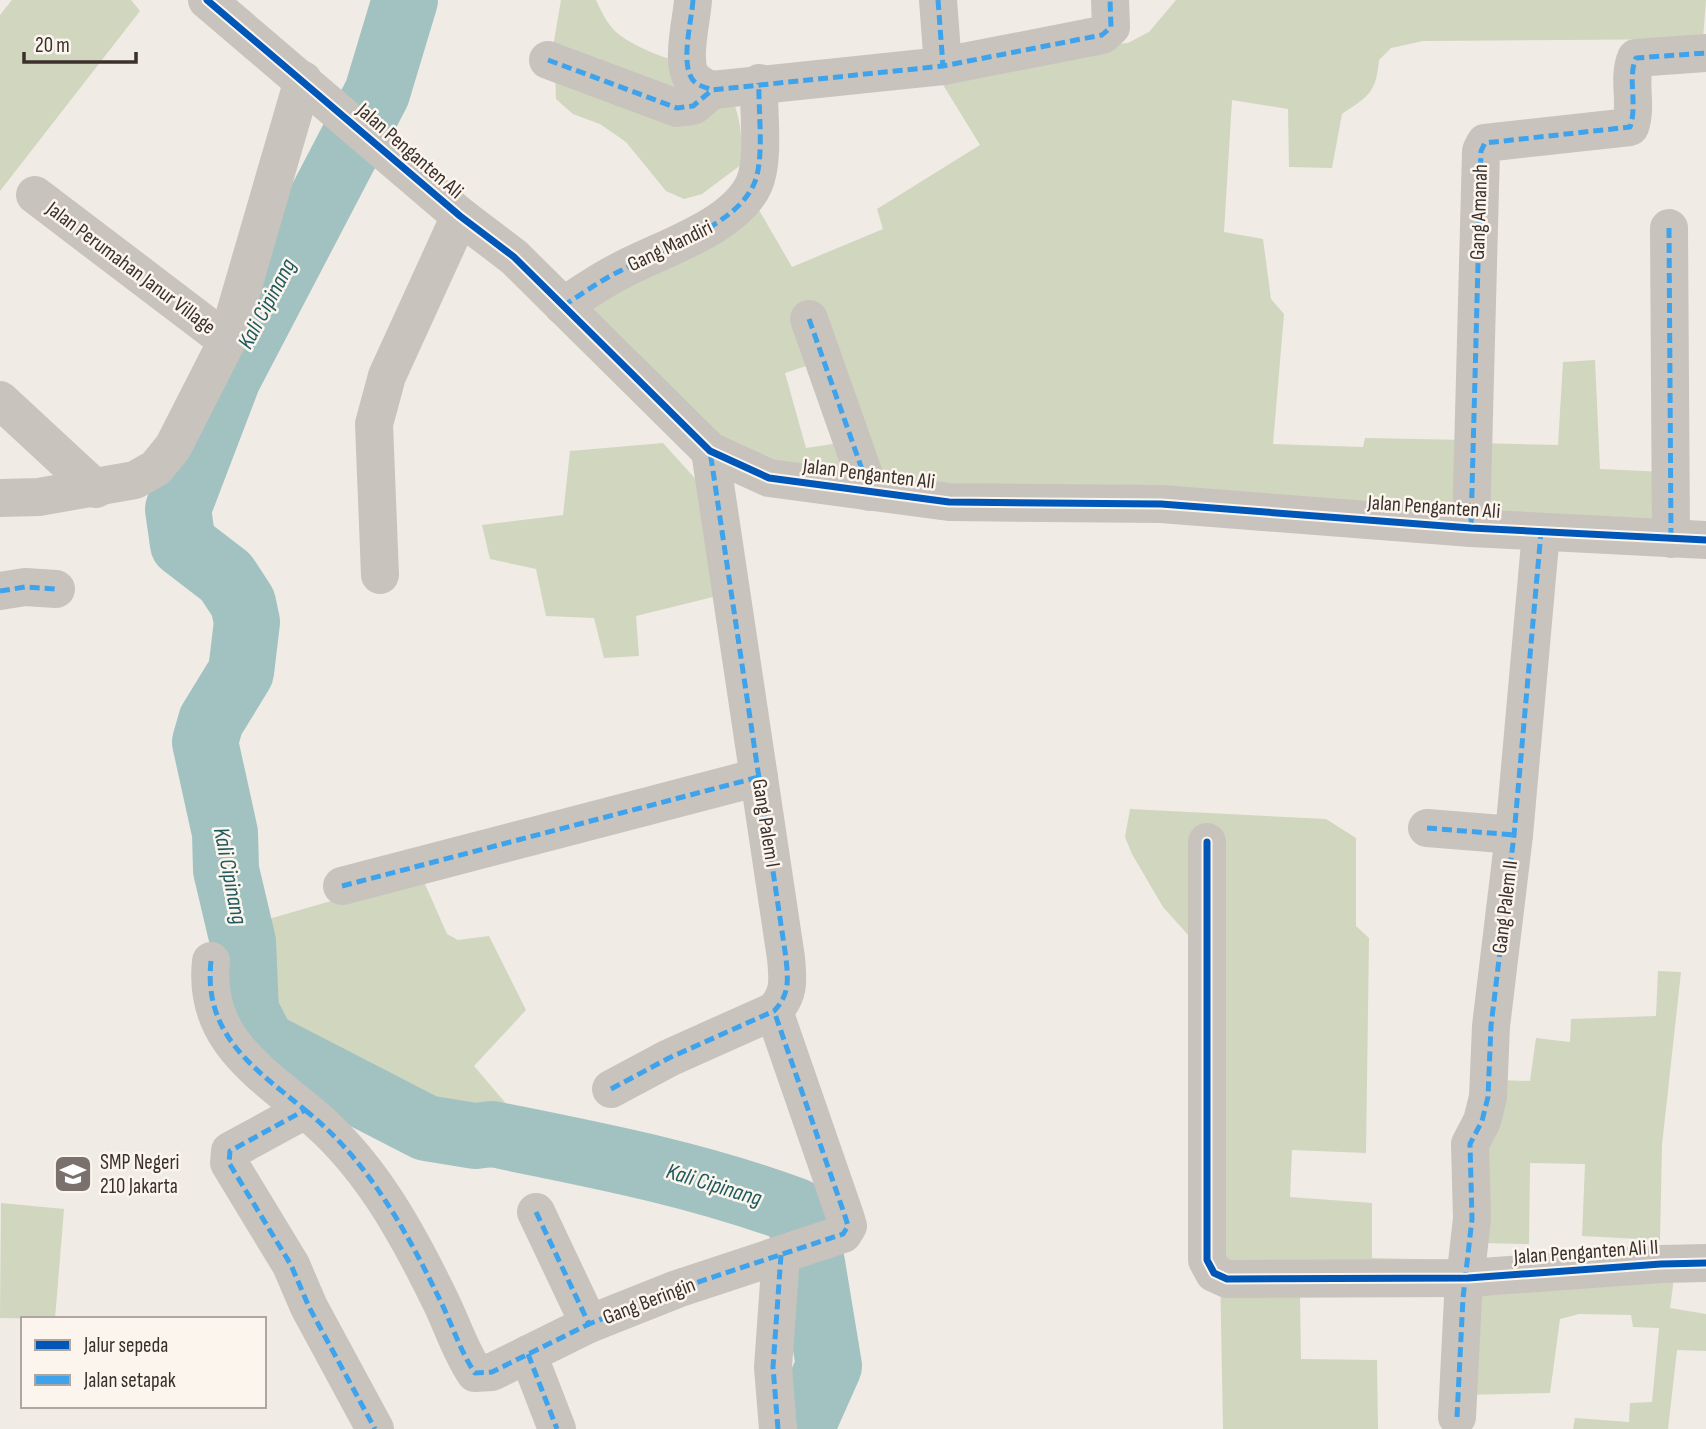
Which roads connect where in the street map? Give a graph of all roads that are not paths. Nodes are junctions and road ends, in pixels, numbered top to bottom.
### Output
1 (206, 0) edge
2 (693, 0) edge
3 (939, 0) edge
4 (1110, 0) edge
5 (1706, 53) edge
6 (548, 60) dead end
7 (943, 66) junction
8 (759, 83) junction
9 (712, 90) junction
10 (316, 92) junction
11 (35, 195) dead end
12 (460, 216) junction
13 (1669, 228) dead end
14 (563, 306) junction
15 (809, 319) dead end
16 (227, 341) junction
17 (0, 400) edge
18 (710, 451) junction
19 (96, 489) junction
20 (870, 492) junction
21 (0, 498) edge
22 (1471, 528) junction
23 (1541, 532) junction
24 (1688, 540) edge
25 (380, 575) dead end
26 (56, 589) dead end
27 (0, 591) edge
28 (759, 778) junction
29 (1427, 828) dead end
30 (1514, 835) junction
31 (1207, 842) dead end
32 (342, 886) dead end
33 (211, 961) dead end
34 (774, 1011) junction
35 (611, 1089) dead end
36 (305, 1110) junction
37 (536, 1212) dead end
38 (795, 1250) junction
39 (1706, 1263) edge
40 (1468, 1278) junction
41 (589, 1324) junction
42 (528, 1354) junction
43 (1457, 1417) dead end
44 (375, 1429) edge
45 (557, 1429) edge
46 (778, 1429) edge

1 - 10 street, Jalan Penganten Ali
2 - 9 street
3 - 7 street
4 - 7 street
5 - 22 street, Gang Amanah
6 - 9 street
7 - 8 street
8 - 9 street
8 - 14 street, Gang Mandiri
10 - 12 street, Jalan Penganten Ali
10 - 16 street, Jalan Perumahan Janur Village
11 - 16 street, Jalan Perumahan Janur Village
12 - 14 street, Jalan Penganten Ali
12 - 25 street
13 - 24 street
14 - 18 street, Jalan Penganten Ali
15 - 20 street
16 - 19 street, Jalan Perumahan Janur Village
17 - 19 street
18 - 20 street, Jalan Penganten Ali
18 - 28 street, Gang Palem I
19 - 21 street, Jalan Perumahan Janur Village
20 - 22 street, Jalan Penganten Ali
22 - 23 street, Jalan Penganten Ali
23 - 24 street, Jalan Penganten Ali
23 - 30 street, Gang Palem II
26 - 27 street
28 - 32 street
28 - 34 street, Gang Palem I
29 - 30 street
30 - 40 street, Gang Palem II
31 - 40 street, Jalan Penganten Ali II
33 - 36 street
34 - 35 street
34 - 38 street, Gang Beringin
36 - 42 street
36 - 44 street
37 - 41 street, Gang Beringin
38 - 41 street, Gang Beringin
38 - 46 street
39 - 40 street, Jalan Penganten Ali II
40 - 43 street, Gang Palem II
41 - 42 street
42 - 45 street

